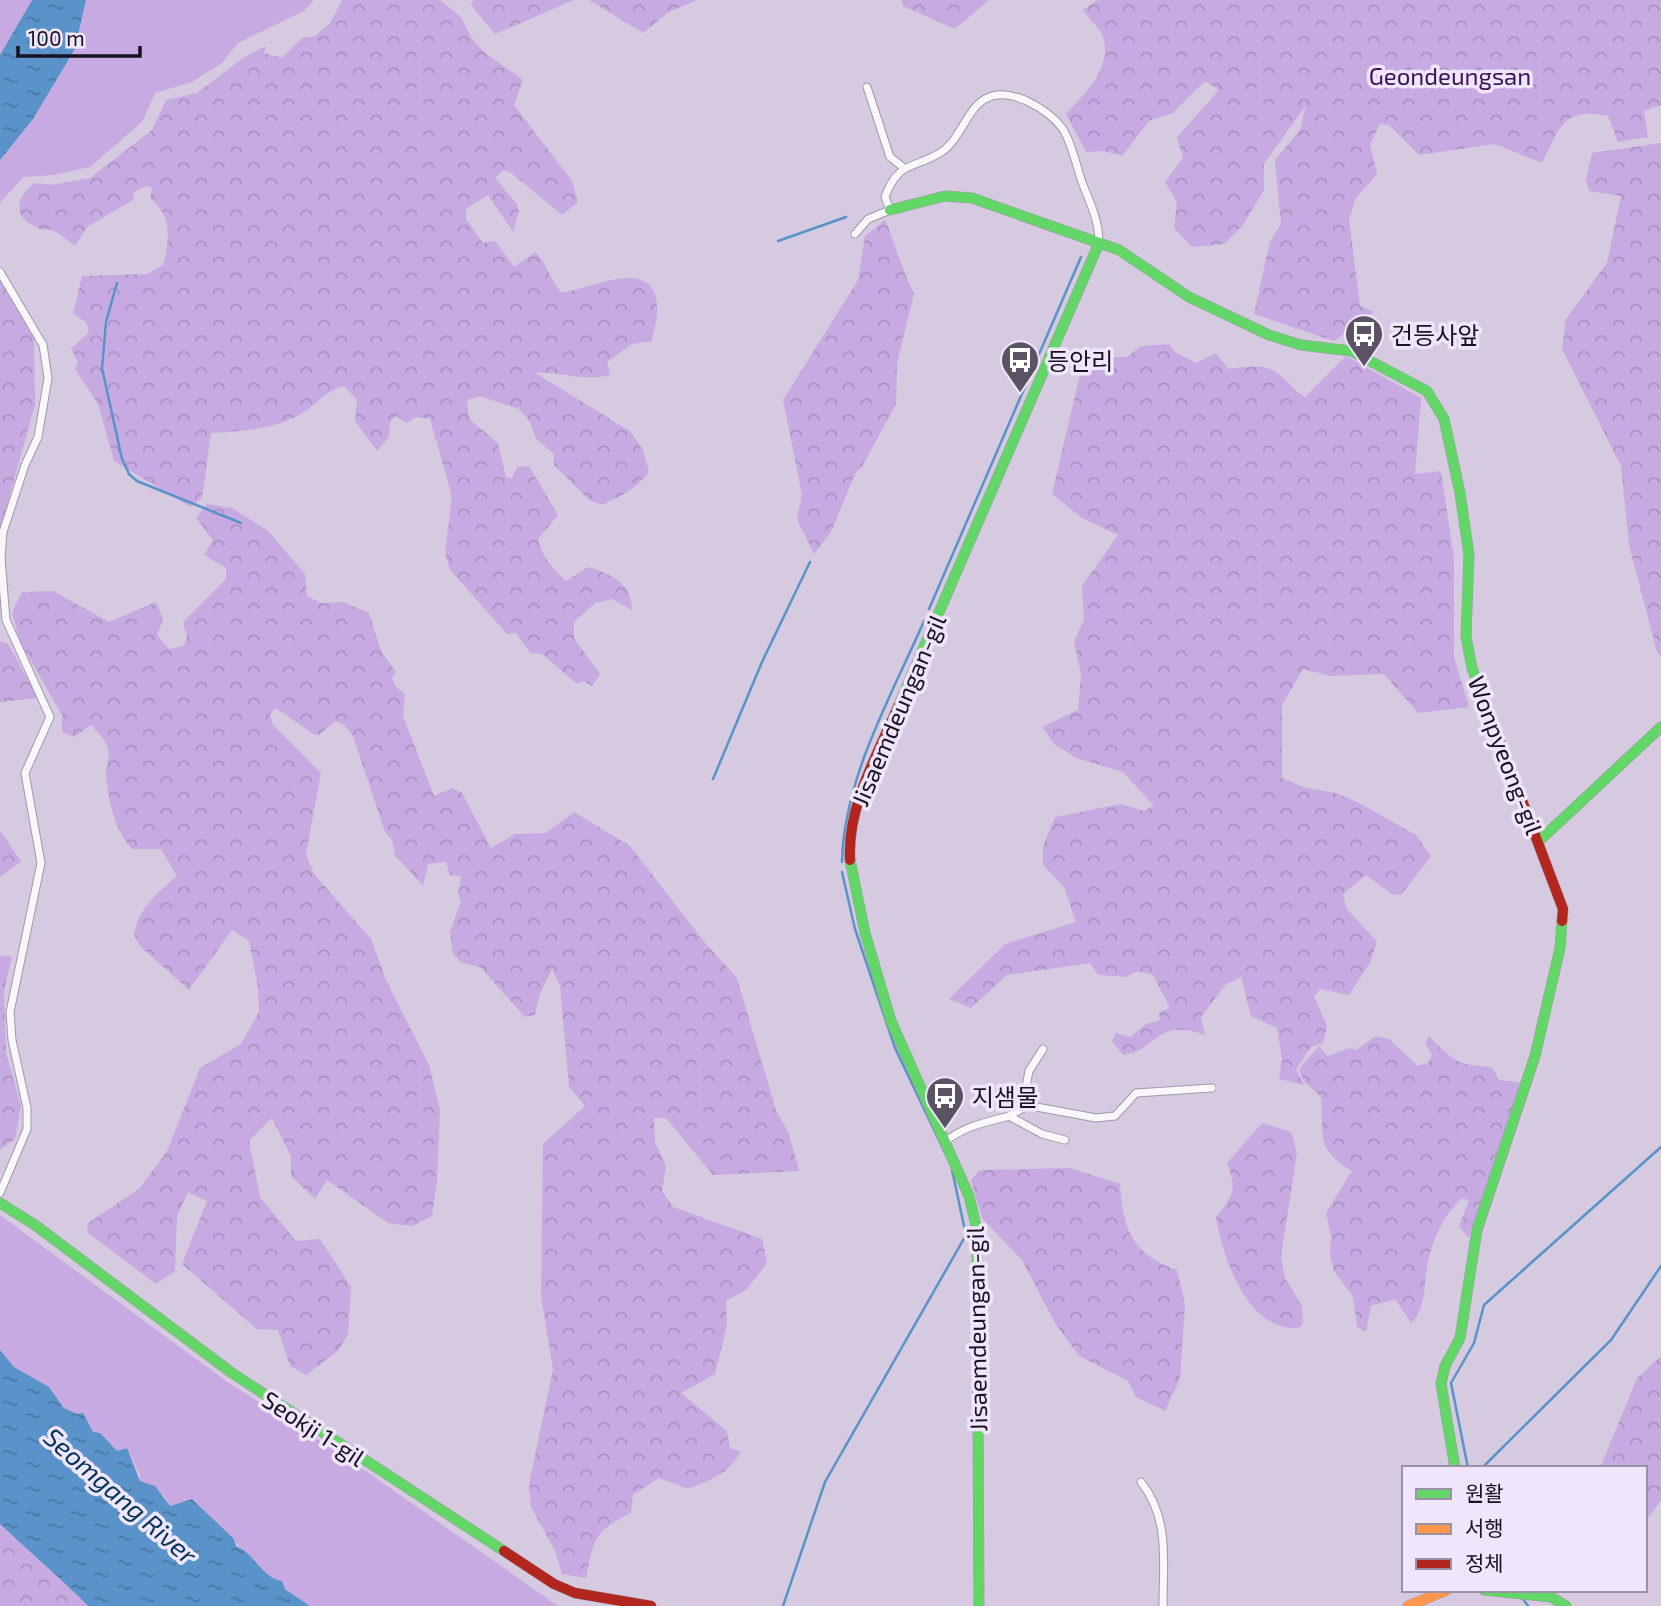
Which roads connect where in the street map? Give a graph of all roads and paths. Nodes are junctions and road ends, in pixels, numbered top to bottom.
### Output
1 (867, 87) dead end
2 (904, 167) junction
3 (890, 210) junction
4 (855, 234) dead end
5 (1100, 243) junction
6 (0, 272) edge
7 (1661, 727) edge
8 (1539, 841) junction
9 (1043, 1049) dead end
10 (1212, 1088) dead end
11 (1022, 1107) junction
12 (1009, 1116) junction
13 (1065, 1140) dead end
14 (945, 1142) junction
15 (0, 1194) edge
16 (0, 1203) edge
17 (1455, 1466) edge
18 (1141, 1482) dead end
19 (1497, 1592) edge
20 (1426, 1593) edge
21 (651, 1606) edge
22 (979, 1606) edge
23 (1163, 1606) edge
24 (1408, 1606) edge
25 (1566, 1606) edge

1 - 2 street
2 - 3 street
2 - 5 street
3 - 4 street
3 - 5 street
5 - 8 street, Wonpyeong-gil
5 - 14 street, Jisaemdeungan-gil
6 - 15 street
7 - 8 street
8 - 17 street, Wonpyeong-gil
9 - 11 street
10 - 11 street
11 - 12 street
12 - 13 street
12 - 14 street
14 - 22 street, Jisaemdeungan-gil
16 - 21 street, Seokji 1-gil
18 - 23 street
19 - 25 street
20 - 24 street

